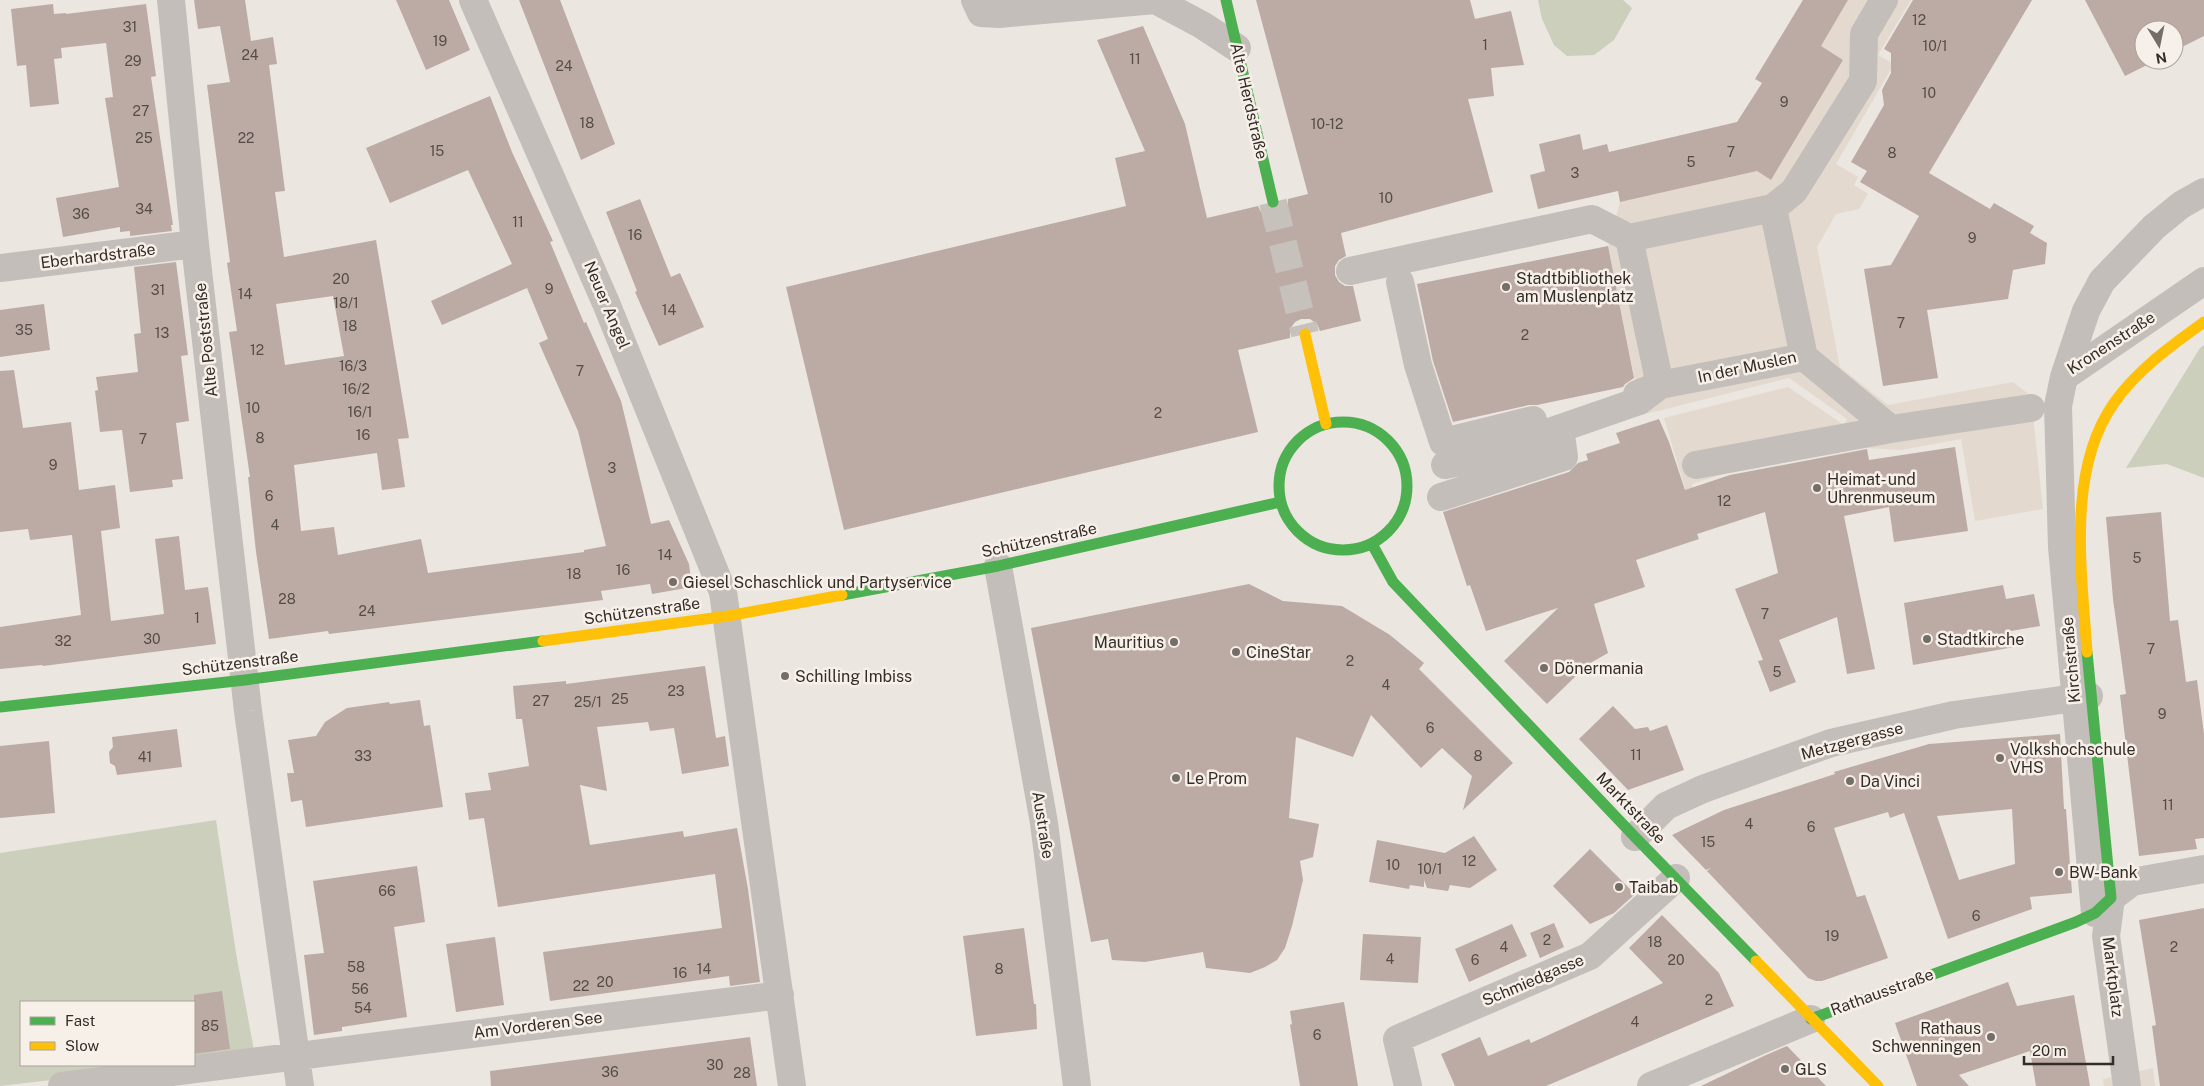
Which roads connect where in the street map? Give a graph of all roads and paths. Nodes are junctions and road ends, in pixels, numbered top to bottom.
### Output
1 (171, 0) edge
2 (472, 0) edge
3 (975, 0) edge
4 (1156, 0) edge
5 (1226, 0) edge
6 (1884, 0) edge
7 (1237, 48) junction
8 (2204, 192) edge
9 (1273, 202) tunnel mouth
10 (1773, 208) junction
11 (1630, 238) junction
12 (195, 244) junction
13 (0, 268) edge
14 (1350, 271) dead end
15 (2204, 281) edge
16 (1400, 282) dead end
17 (2204, 322) edge
18 (1304, 334) tunnel mouth
19 (1804, 357) junction
20 (2064, 377) junction
21 (1649, 389) junction
22 (2058, 406) junction
23 (2031, 408) dead end
24 (1533, 420) dead end
25 (1326, 424) junction
26 (1560, 428) junction
27 (1891, 429) junction
28 (1444, 454) junction
29 (1696, 465) dead end
30 (1441, 496) dead end
31 (1280, 502) junction
32 (2080, 540) junction
33 (1372, 544) junction
34 (998, 566) junction
35 (728, 616) junction
36 (245, 680) junction
37 (2082, 697) junction
38 (0, 708) edge
39 (1635, 837) junction
40 (2204, 869) edge
41 (1676, 878) junction
42 (2103, 906) junction
43 (780, 995) junction
44 (1811, 1019) junction
45 (297, 1055) junction
46 (2127, 1080) edge
47 (62, 1086) edge
48 (300, 1086) edge
49 (792, 1086) edge
50 (1077, 1086) edge
51 (1408, 1086) edge
52 (1651, 1086) edge
53 (1878, 1086) edge

1 - 12 street, Alte Poststraße
2 - 35 street, Neuer Angel
3 - 4 street
4 - 7 street
5 - 7 main road, Alte Herdstraße
6 - 10 street
7 - 9 main road, Alte Herdstraße
8 - 20 street, Kronenstraße
10 - 11 street
10 - 19 street, In der Muslen
11 - 14 street
11 - 21 street
12 - 13 street, Eberhardstraße
12 - 36 street, Alte Poststraße
15 - 20 street, Kronenstraße
16 - 28 street
17 - 32 main road, Kirchstraße
18 - 25 main road
19 - 21 street, In der Muslen
19 - 27 street
20 - 22 street, Kirchstraße
21 - 26 street, In der Muslen
22 - 32 street, Kirchstraße
22 - 37 street, Kirchstraße
23 - 27 street
24 - 28 street
25 - 31 main road
25 - 33 main road
26 - 28 street, In der Muslen
26 - 30 street
27 - 29 street
31 - 33 main road
31 - 34 main road, Schützenstraße
32 - 37 main road, Kirchstraße
33 - 39 main road, Marktstraße
34 - 35 main road, Schützenstraße
34 - 50 street, Austraße
35 - 36 main road, Schützenstraße
35 - 43 street
36 - 38 main road, Schützenstraße
36 - 45 street
37 - 39 street, Metzgergasse
37 - 42 street, Kirchstraße
39 - 41 main road, Marktstraße
40 - 42 street
41 - 44 main road, Marktstraße
41 - 51 street, Schmiedgasse
42 - 44 main road, Rathausstraße
42 - 46 street, Marktplatz
43 - 45 street, Am Vorderen See
43 - 49 street
44 - 52 street, Rathausstraße
44 - 53 main road, Marktstraße
45 - 47 street, Am Vorderen See
45 - 48 street

